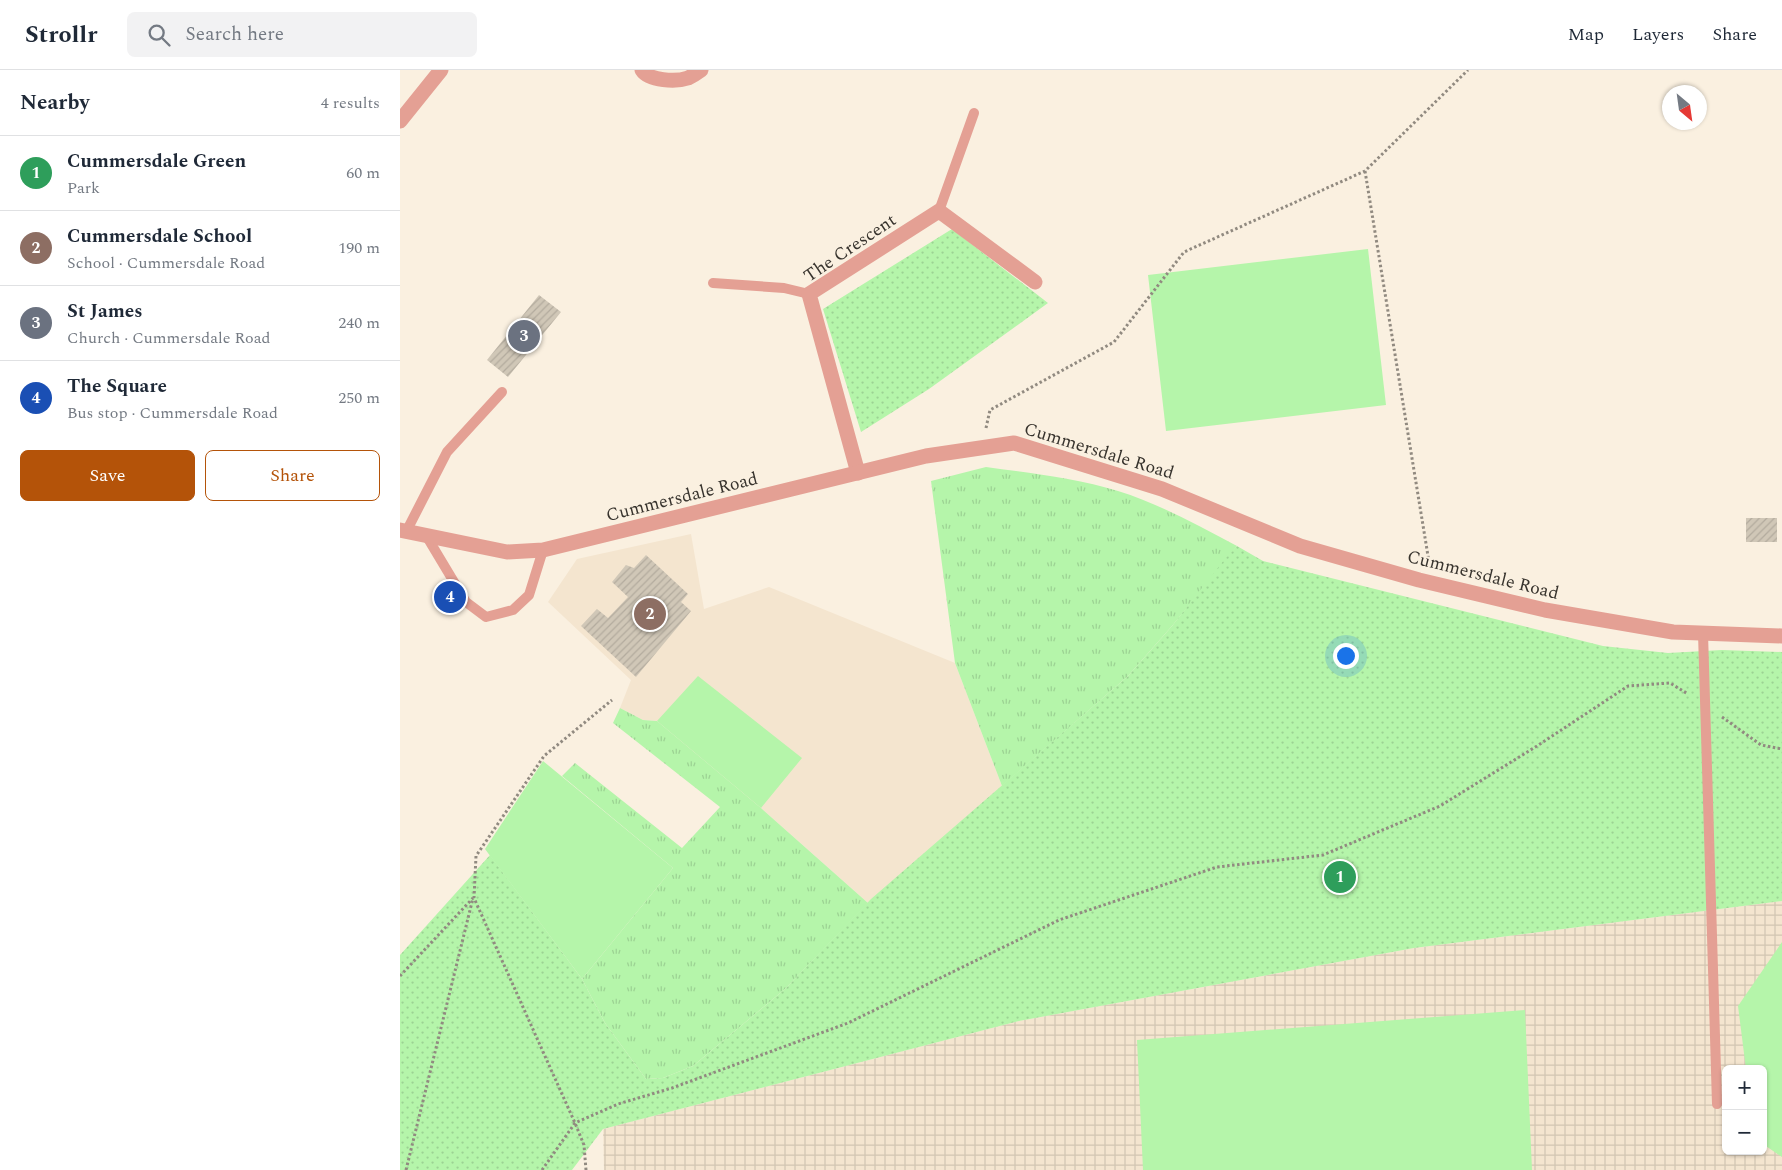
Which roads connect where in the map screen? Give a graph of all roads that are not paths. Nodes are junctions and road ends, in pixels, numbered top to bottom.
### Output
1 (441, 70) edge
2 (642, 70) edge
3 (702, 70) edge
4 (974, 113) dead end
5 (400, 121) edge
6 (939, 211) junction
7 (713, 282) dead end
8 (1036, 282) dead end
9 (810, 294) junction
10 (502, 392) dead end
11 (858, 473) junction
12 (403, 531) edge
13 (427, 537) junction
14 (543, 550) junction
15 (1703, 633) junction
16 (1782, 636) edge
17 (1717, 1104) dead end

1 - 5 street
2 - 3 street
4 - 6 lane
6 - 8 street
6 - 9 street, The Crescent
7 - 9 lane
9 - 11 street, The Crescent
10 - 12 lane
11 - 14 street, Cummersdale Road
11 - 15 street, Cummersdale Road
12 - 13 street, Cummersdale Road
13 - 14 street, Cummersdale Road
13 - 14 lane
15 - 16 street, Cummersdale Road
15 - 17 lane

